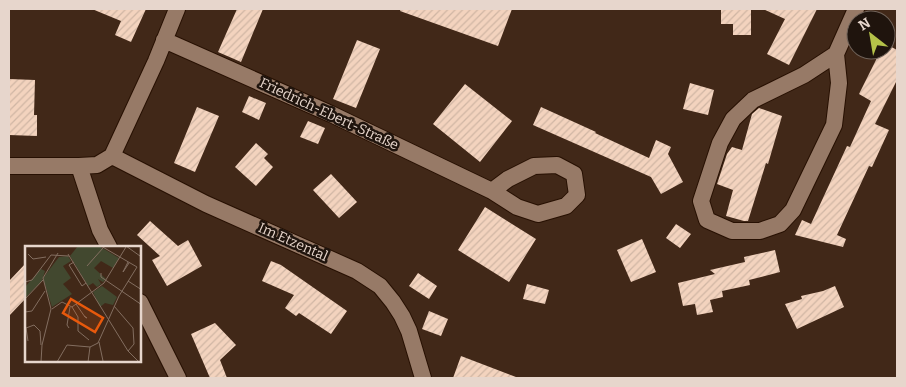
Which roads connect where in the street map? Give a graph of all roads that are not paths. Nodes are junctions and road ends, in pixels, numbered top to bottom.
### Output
1 (177, 9) edge
2 (856, 9) edge
3 (164, 40) junction
4 (836, 54) junction
5 (112, 156) junction
6 (9, 166) edge
7 (79, 166) junction
8 (492, 192) junction
9 (108, 246) edge
10 (141, 304) edge
11 (178, 378) edge
12 (423, 378) edge

1 - 3 street
2 - 4 street
3 - 5 street
3 - 8 street, Friedrich-Ebert-Straße
4 - 4 street
5 - 7 street
5 - 12 street, Im Etzental
6 - 7 street
7 - 9 street
8 - 8 street, Friedrich-Ebert-Straße
10 - 11 street

